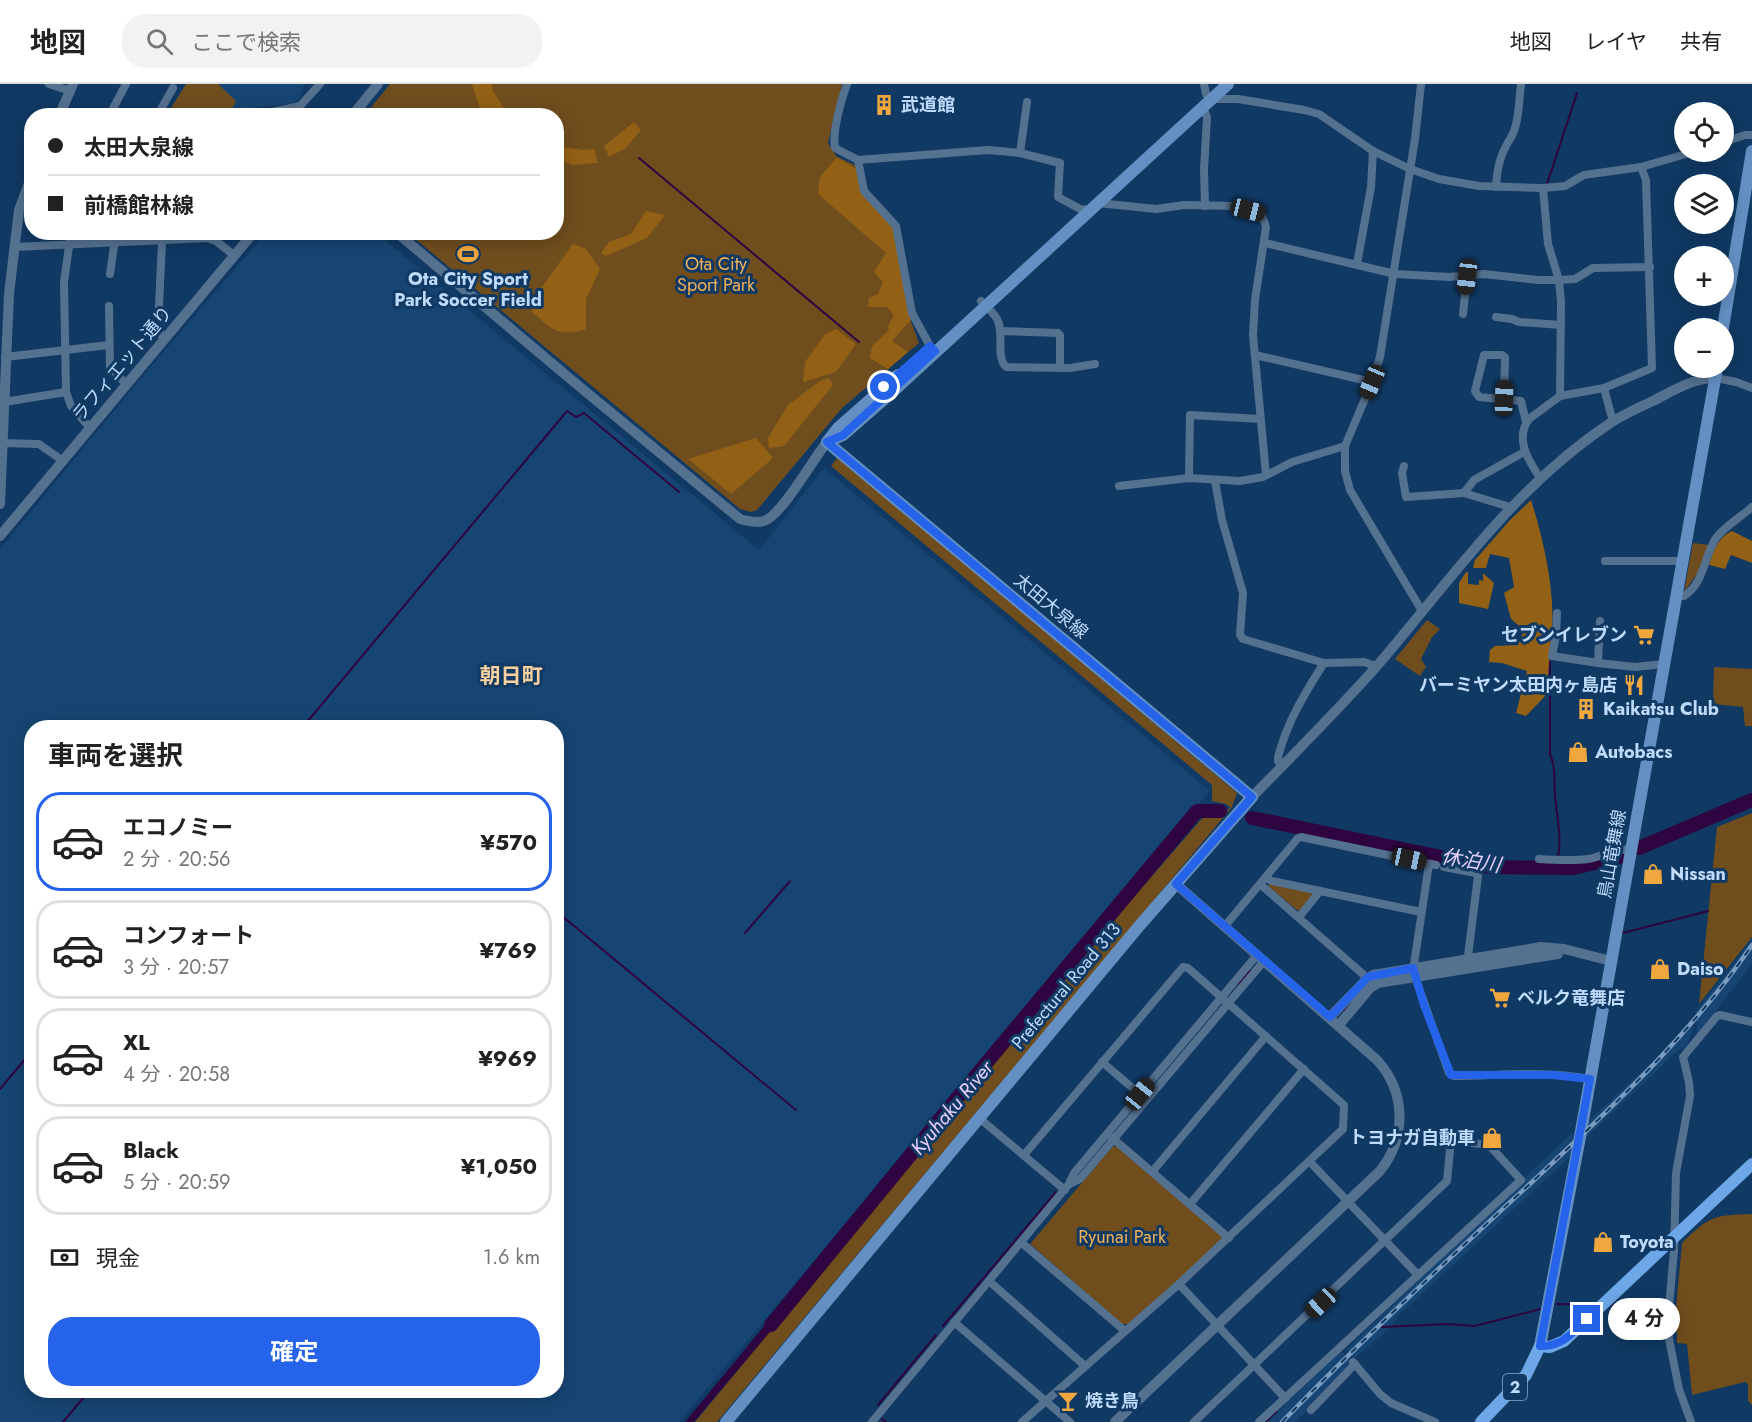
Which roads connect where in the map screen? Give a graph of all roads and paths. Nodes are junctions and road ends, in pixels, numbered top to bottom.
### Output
1 (49, 84) edge
2 (126, 84) edge
3 (320, 84) edge
4 (378, 84) edge
5 (847, 84) edge
6 (1217, 84) edge
7 (1228, 84) edge
8 (1422, 84) edge
9 (1521, 84) edge
10 (71, 87) edge
11 (173, 88) dead end
12 (1206, 96) edge
13 (1027, 102) dead end
14 (62, 108) edge
15 (113, 108) edge
16 (162, 108) edge
17 (293, 108) edge
18 (358, 108) edge
19 (1752, 135) edge
20 (1734, 139) edge
21 (1373, 151) junction
22 (1752, 151) edge
23 (1020, 153) junction
24 (1674, 157) edge
25 (858, 159) junction
26 (1641, 167) junction
27 (1410, 170) junction
28 (1496, 188) junction
29 (1543, 188) junction
30 (24, 197) edge
31 (1205, 206) junction
32 (1090, 207) junction
33 (69, 240) edge
34 (134, 240) edge
35 (164, 240) edge
36 (217, 240) edge
37 (248, 240) edge
38 (405, 240) edge
39 (114, 242) junction
40 (1265, 243) junction
41 (68, 245) junction
42 (15, 247) junction
43 (235, 256) junction
44 (1357, 264) junction
45 (1650, 267) junction
46 (110, 274) dead end
47 (1395, 274) junction
48 (1467, 277) junction
49 (1559, 280) junction
50 (4, 294) edge
51 (984, 303) junction
52 (109, 306) dead end
53 (1463, 314) dead end
54 (1496, 317) dead end
55 (1725, 318) edge
56 (1561, 324) junction
57 (999, 331) junction
58 (164, 340) junction
59 (109, 345) junction
60 (65, 349) junction
61 (933, 349) junction
62 (1255, 355) junction
63 (5, 357) junction
64 (1095, 364) dead end
65 (1060, 368) junction
66 (1702, 378) edge
67 (1715, 378) edge
68 (1728, 378) edge
69 (1372, 382) junction
70 (126, 384) junction
71 (1604, 388) junction
72 (1752, 388) edge
73 (66, 392) junction
74 (1560, 396) junction
75 (1504, 398) junction
76 (4, 402) junction
77 (1260, 419) junction
78 (1526, 422) junction
79 (1613, 422) junction
80 (90, 428) junction
81 (2, 442) junction
82 (827, 442) junction
83 (1345, 446) junction
84 (1524, 452) junction
85 (63, 461) junction
86 (1404, 466) dead end
87 (1266, 475) junction
88 (1189, 478) junction
89 (1540, 478) junction
90 (1215, 481) junction
91 (1119, 486) dead end
92 (1464, 493) junction
93 (0, 504) edge
94 (1510, 507) junction
95 (1752, 507) edge
96 (17, 517) junction
97 (0, 536) edge
98 (1605, 561) dead end
99 (1683, 561) junction
100 (1677, 595) junction
101 (1422, 611) junction
102 (1557, 613) dead end
103 (1600, 621) dead end
104 (1324, 663) junction
105 (1598, 663) junction
106 (1664, 664) junction
107 (1376, 666) junction
108 (1281, 767) junction
109 (1252, 797) junction
110 (1630, 850) junction
111 (1539, 859) dead end
112 (1437, 865) junction
113 (1263, 881) junction
114 (1176, 884) junction
115 (1320, 891) junction
116 (1421, 912) junction
117 (1299, 917) junction
118 (1225, 926) junction
119 (1261, 958) junction
120 (1611, 961) junction
121 (1467, 964) junction
122 (1414, 972) junction
123 (1371, 981) junction
124 (1225, 999) junction
125 (1335, 1021) junction
126 (1752, 1022) edge
127 (1266, 1036) junction
128 (1102, 1062) junction
129 (1304, 1069) junction
130 (1590, 1079) junction
131 (1144, 1097) junction
132 (979, 1118) junction
133 (1399, 1134) junction
134 (1111, 1137) junction
135 (1450, 1140) junction
136 (1024, 1155) junction
137 (1310, 1162) junction
138 (1752, 1164) edge
139 (1152, 1172) junction
140 (1067, 1187) junction
141 (1348, 1202) junction
142 (1190, 1204) junction
143 (1229, 1238) junction
144 (1673, 1239) junction
145 (1386, 1242) junction
146 (1022, 1243) junction
147 (1418, 1275) junction
148 (989, 1281) junction
149 (1179, 1284) junction
150 (954, 1322) junction
151 (1217, 1324) junction
152 (1125, 1331) junction
153 (1540, 1346) junction
154 (1255, 1365) junction
155 (1085, 1366) junction
156 (1285, 1398) junction
157 (1045, 1401) junction
158 (1311, 1410) dead end
159 (874, 1421) edge
160 (726, 1422) edge
161 (1022, 1422) edge
162 (1070, 1422) edge
163 (1115, 1422) edge
164 (1194, 1422) edge
165 (1259, 1422) edge
166 (1435, 1422) edge
167 (1481, 1422) edge
168 (1691, 1422) edge

1 - 10 street
2 - 15 street
3 - 17 street
4 - 18 street
5 - 25 street
6 - 12 main road
7 - 12 main road
8 - 27 street
9 - 28 street
10 - 14 street
11 - 16 street
12 - 21 street
12 - 31 street
12 - 32 main road
12 - 32 main road
13 - 23 street
19 - 20 street
21 - 27 street
21 - 44 street
22 - 55 main road
23 - 25 street
23 - 32 street
24 - 26 street
25 - 61 street
26 - 29 street
26 - 45 street
27 - 28 street
27 - 47 street
28 - 29 street
29 - 49 street
30 - 42 street
31 - 32 street
31 - 40 street
32 - 51 main road
33 - 41 street
34 - 39 street
35 - 58 street
36 - 43 street
37 - 43 street, ラフィエット通り
38 - 82 street
39 - 41 street
39 - 46 street
40 - 44 street
40 - 62 street
41 - 42 street
41 - 60 street
42 - 50 street
43 - 58 street, ラフィエット通り
44 - 47 street
45 - 49 street
45 - 71 street
47 - 48 street
47 - 69 street
48 - 49 street
48 - 53 street
49 - 56 street
50 - 63 street
51 - 57 street
51 - 61 main road
52 - 59 street
54 - 56 street
56 - 74 street
57 - 65 street
57 - 65 street
58 - 70 street, ラフィエット通り
59 - 60 street
59 - 70 street
60 - 63 street
60 - 73 street
61 - 82 main road
62 - 69 street
62 - 77 street
63 - 76 street
64 - 65 street
66 - 79 street
67 - 99 main road, 鳥山竜舞線
68 - 72 street
69 - 83 street
70 - 80 street, ラフィエット通り
71 - 74 street
71 - 79 street
73 - 76 street
73 - 80 street
74 - 78 street
75 - 75 street
75 - 78 street
76 - 81 street
77 - 87 street
77 - 88 street
78 - 84 street
79 - 89 street
80 - 85 street, ラフィエット通り
81 - 85 street
81 - 93 street
82 - 109 main road, 太田大泉線
83 - 87 street
83 - 101 street
84 - 89 street
84 - 92 street
85 - 96 street, ラフィエット通り
86 - 92 street
87 - 90 street
88 - 90 street
88 - 91 street
89 - 94 street
90 - 104 street
92 - 94 street
93 - 96 street
94 - 101 street
95 - 100 street
96 - 97 street, ラフィエット通り
98 - 99 street
99 - 100 main road, 鳥山竜舞線
100 - 106 main road, 鳥山竜舞線
101 - 107 street
102 - 105 street
103 - 105 street
104 - 107 street
104 - 108 street
105 - 106 street
106 - 110 main road, 鳥山竜舞線
107 - 108 street
108 - 109 street
109 - 114 main road, Prefectural Road 313
110 - 111 street
110 - 120 main road, 鳥山竜舞線
112 - 113 street
112 - 116 street
112 - 121 street
113 - 115 street
113 - 117 street
113 - 118 street
114 - 118 street
114 - 132 main road, Prefectural Road 313
115 - 116 street
115 - 117 street
116 - 122 street
117 - 123 street
118 - 119 street
119 - 124 street
119 - 125 street
120 - 121 street
120 - 130 main road, 鳥山竜舞線
121 - 122 street
122 - 123 street
122 - 130 street
123 - 125 street
124 - 127 street
124 - 128 street
124 - 131 street
125 - 133 street
126 - 144 street
127 - 129 street
127 - 139 street
128 - 131 street
128 - 136 street
129 - 137 street
129 - 142 street
130 - 153 main road, 鳥山竜舞線
131 - 134 street
132 - 136 street
132 - 160 main road, Prefectural Road 313
133 - 135 street
133 - 141 street
134 - 139 street
134 - 140 street
135 - 145 street
135 - 147 street
136 - 140 street
137 - 141 street
137 - 143 street
138 - 144 main road
139 - 142 street
140 - 146 street
141 - 145 street
141 - 151 street
142 - 143 street
143 - 149 street
144 - 153 main road
144 - 168 street
145 - 147 street
145 - 154 street
146 - 148 street
146 - 152 street
147 - 156 street
148 - 150 street
148 - 155 street
149 - 151 street
149 - 152 street
150 - 157 street
150 - 159 street
151 - 154 street
151 - 163 street
152 - 155 street
153 - 167 main road, 2
154 - 156 street
154 - 164 street
155 - 157 street
156 - 165 street
157 - 161 street
157 - 162 street
158 - 166 street

